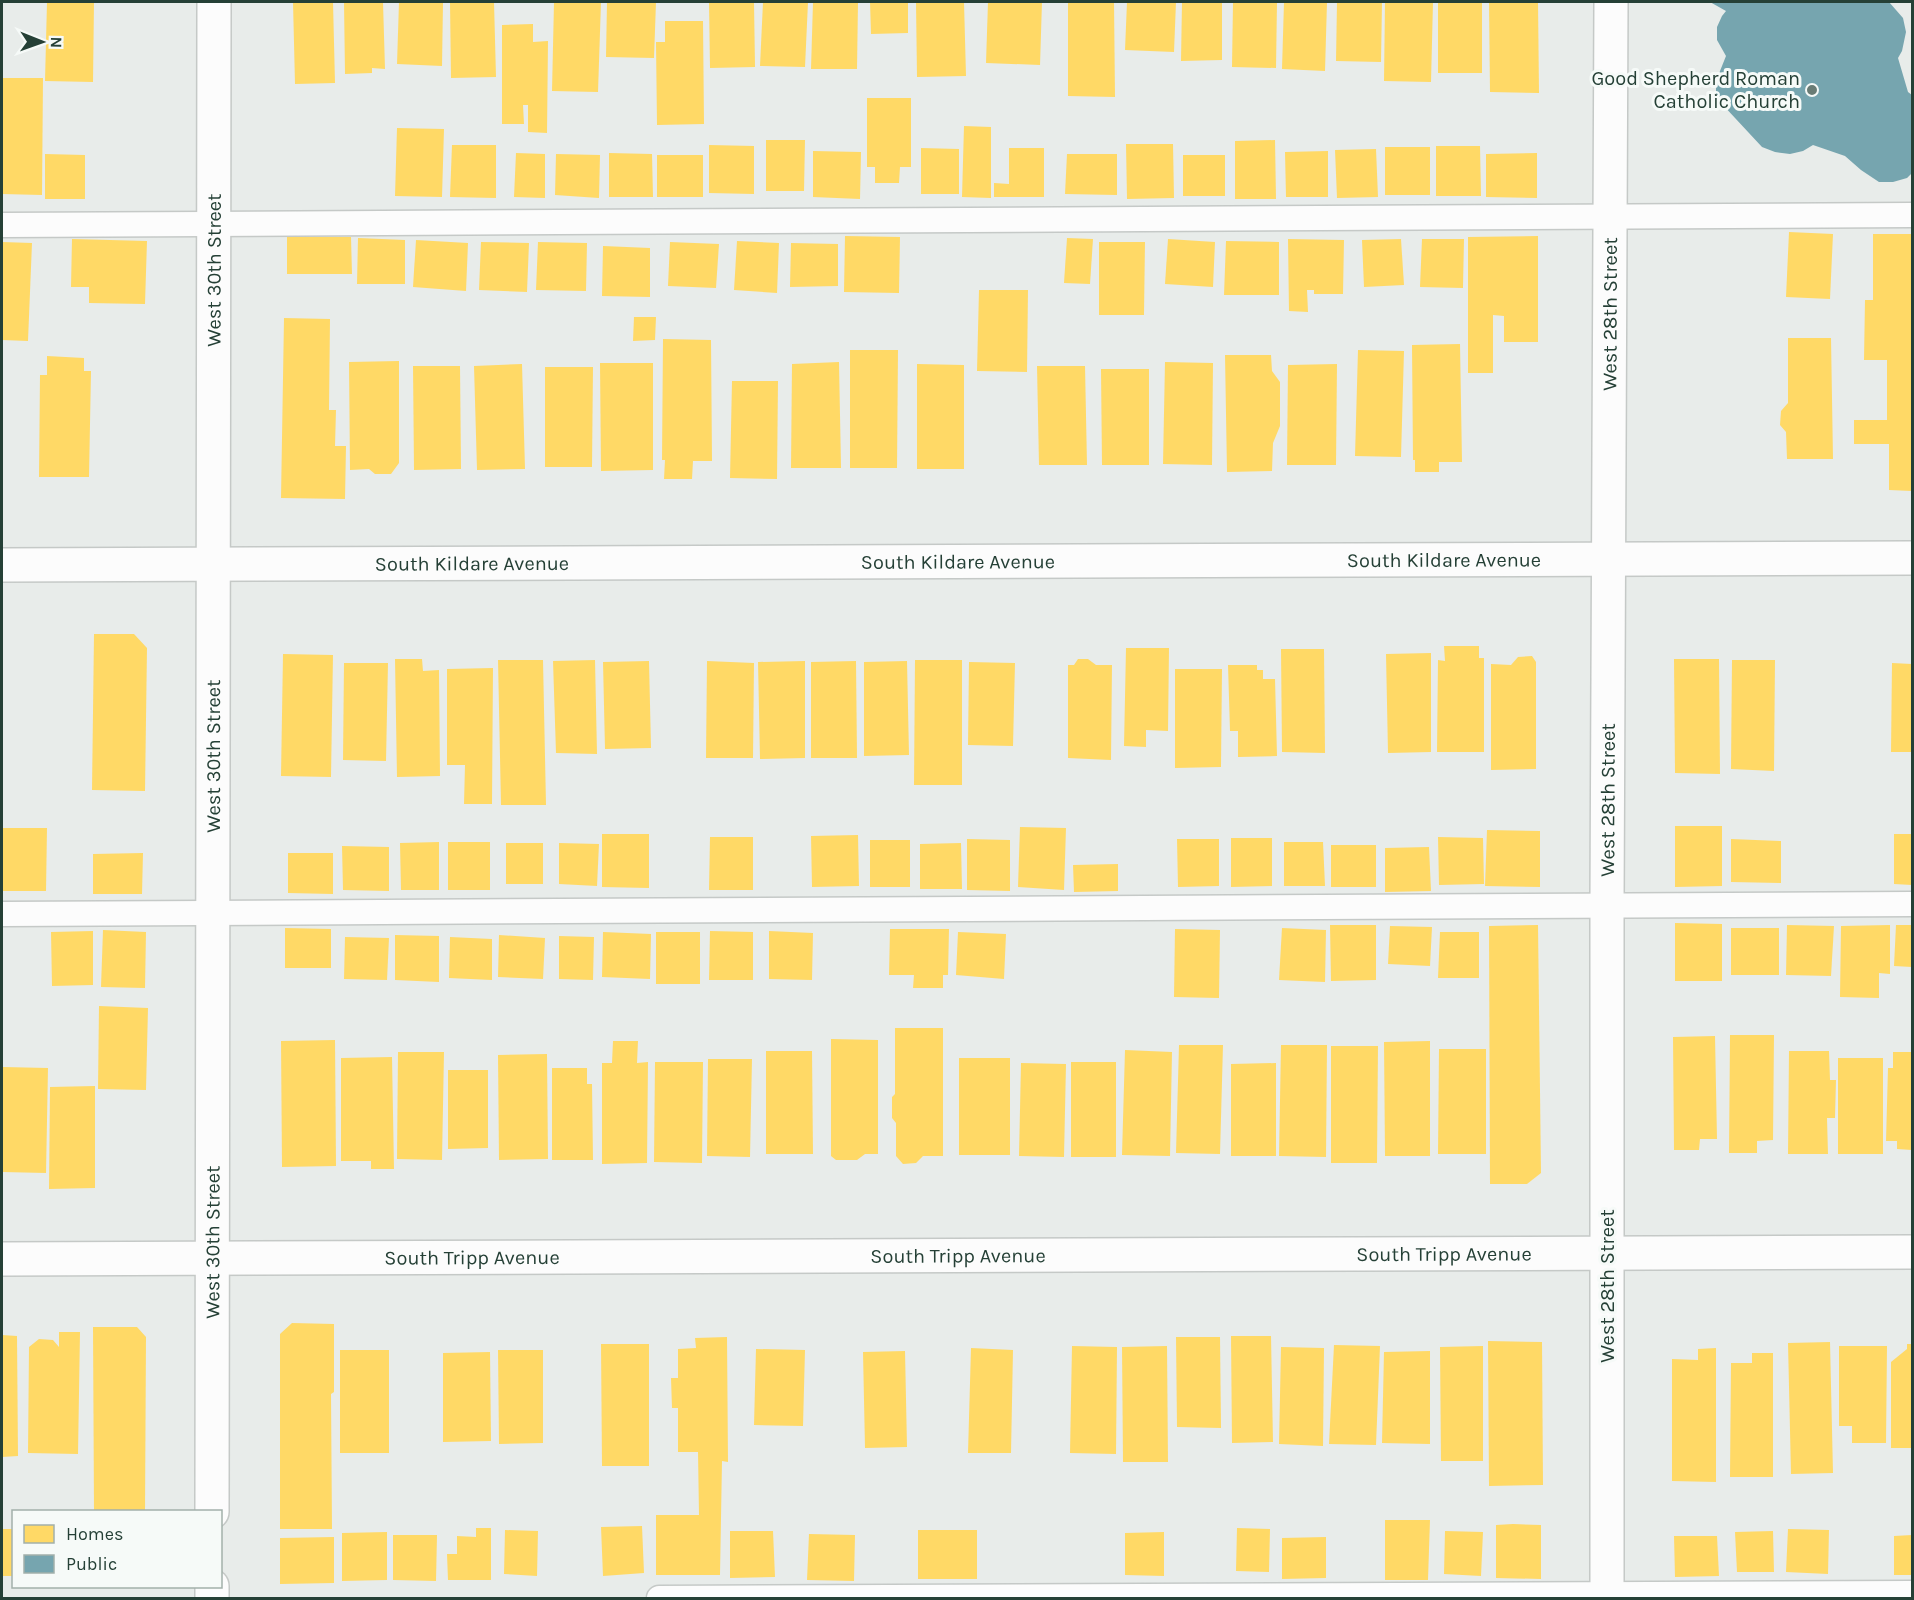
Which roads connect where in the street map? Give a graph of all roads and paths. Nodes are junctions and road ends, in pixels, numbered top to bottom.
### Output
1 (214, 2) edge
2 (1611, 2) edge
3 (1912, 215) edge
4 (1610, 216) junction
5 (214, 224) junction
6 (2, 225) edge
7 (1912, 558) edge
8 (1608, 559) junction
9 (213, 564) junction
10 (2, 565) edge
11 (1912, 904) edge
12 (1607, 905) junction
13 (212, 913) junction
14 (2, 914) edge
15 (1912, 1252) edge
16 (1607, 1253) junction
17 (212, 1258) junction
18 (2, 1259) edge
19 (212, 1510) edge
20 (1912, 1593) edge
21 (1607, 1597) edge
22 (659, 1599) edge

1 - 5 street, West 30th Street
2 - 4 street, West 28th Street
3 - 4 lane
4 - 5 lane
4 - 8 street, West 28th Street
5 - 6 lane
5 - 9 street, West 30th Street
7 - 8 street, South Kildare Avenue
8 - 9 street, South Kildare Avenue
8 - 12 street, West 28th Street
9 - 10 street, South Kildare Avenue
9 - 13 street, West 30th Street
11 - 12 lane
12 - 13 lane
12 - 16 street, West 28th Street
13 - 14 lane
13 - 17 street, West 30th Street
15 - 16 street, South Tripp Avenue
16 - 17 street, South Tripp Avenue
16 - 21 street, West 28th Street
17 - 18 street, South Tripp Avenue
17 - 19 street, West 30th Street
20 - 21 lane
21 - 22 lane

